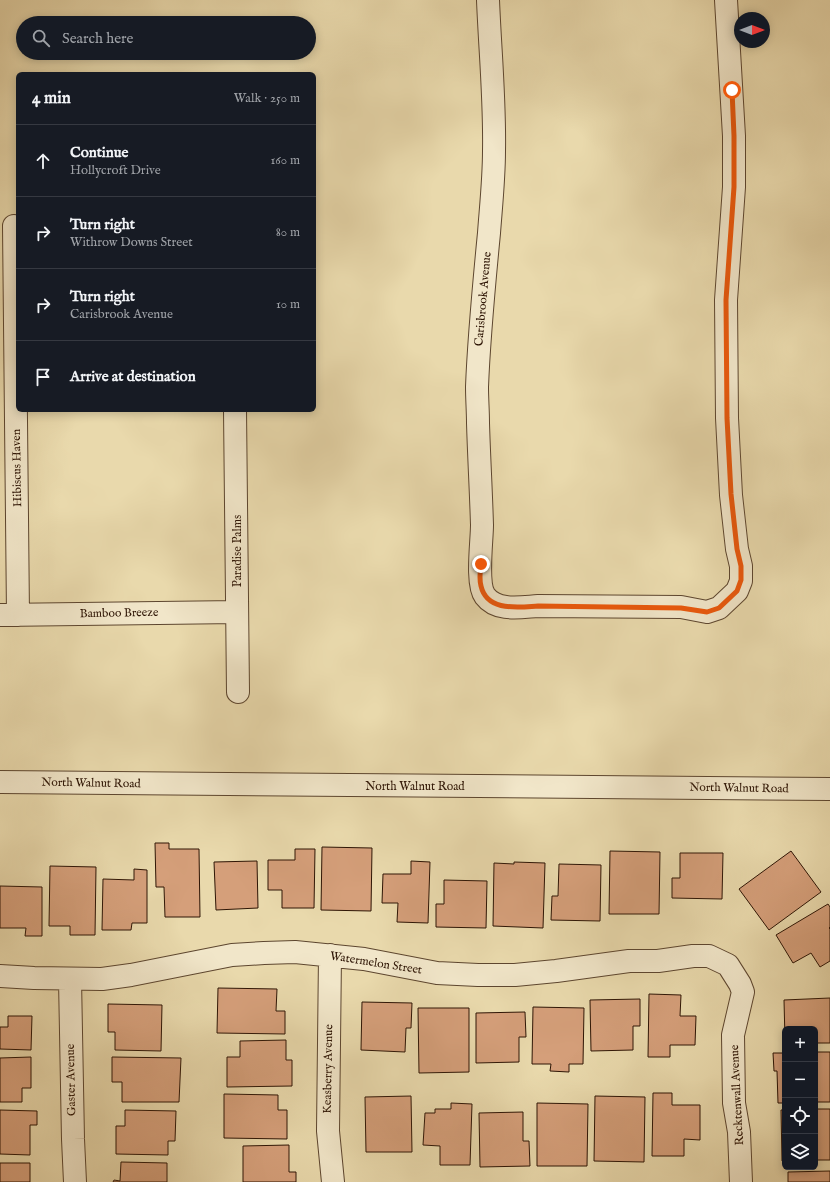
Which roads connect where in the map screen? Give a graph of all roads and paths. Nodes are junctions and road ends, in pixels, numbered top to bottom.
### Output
1 (488, 0) edge
2 (726, 0) edge
3 (11, 226) edge
4 (236, 412) edge
5 (237, 612) junction
6 (9, 615) edge
7 (238, 692) dead end
8 (0, 782) edge
9 (830, 789) edge
10 (330, 955) junction
11 (728, 965) joint
12 (0, 976) edge
13 (70, 979) junction
14 (75, 1182) edge
15 (333, 1182) edge
16 (741, 1182) edge

1 - 2 street, Carisbrook Avenue
3 - 6 street, Hibiscus Haven
4 - 5 street, Paradise Palms
5 - 6 street, Bamboo Breeze
5 - 7 street, Paradise Palms
8 - 9 street, North Walnut Road
10 - 11 street, Watermelon Street
10 - 13 street, Watermelon Street
10 - 15 street, Keasberry Avenue
11 - 16 street, Recktenwall Avenue
12 - 13 street, Watermelon Street
13 - 14 street, Gaster Avenue

